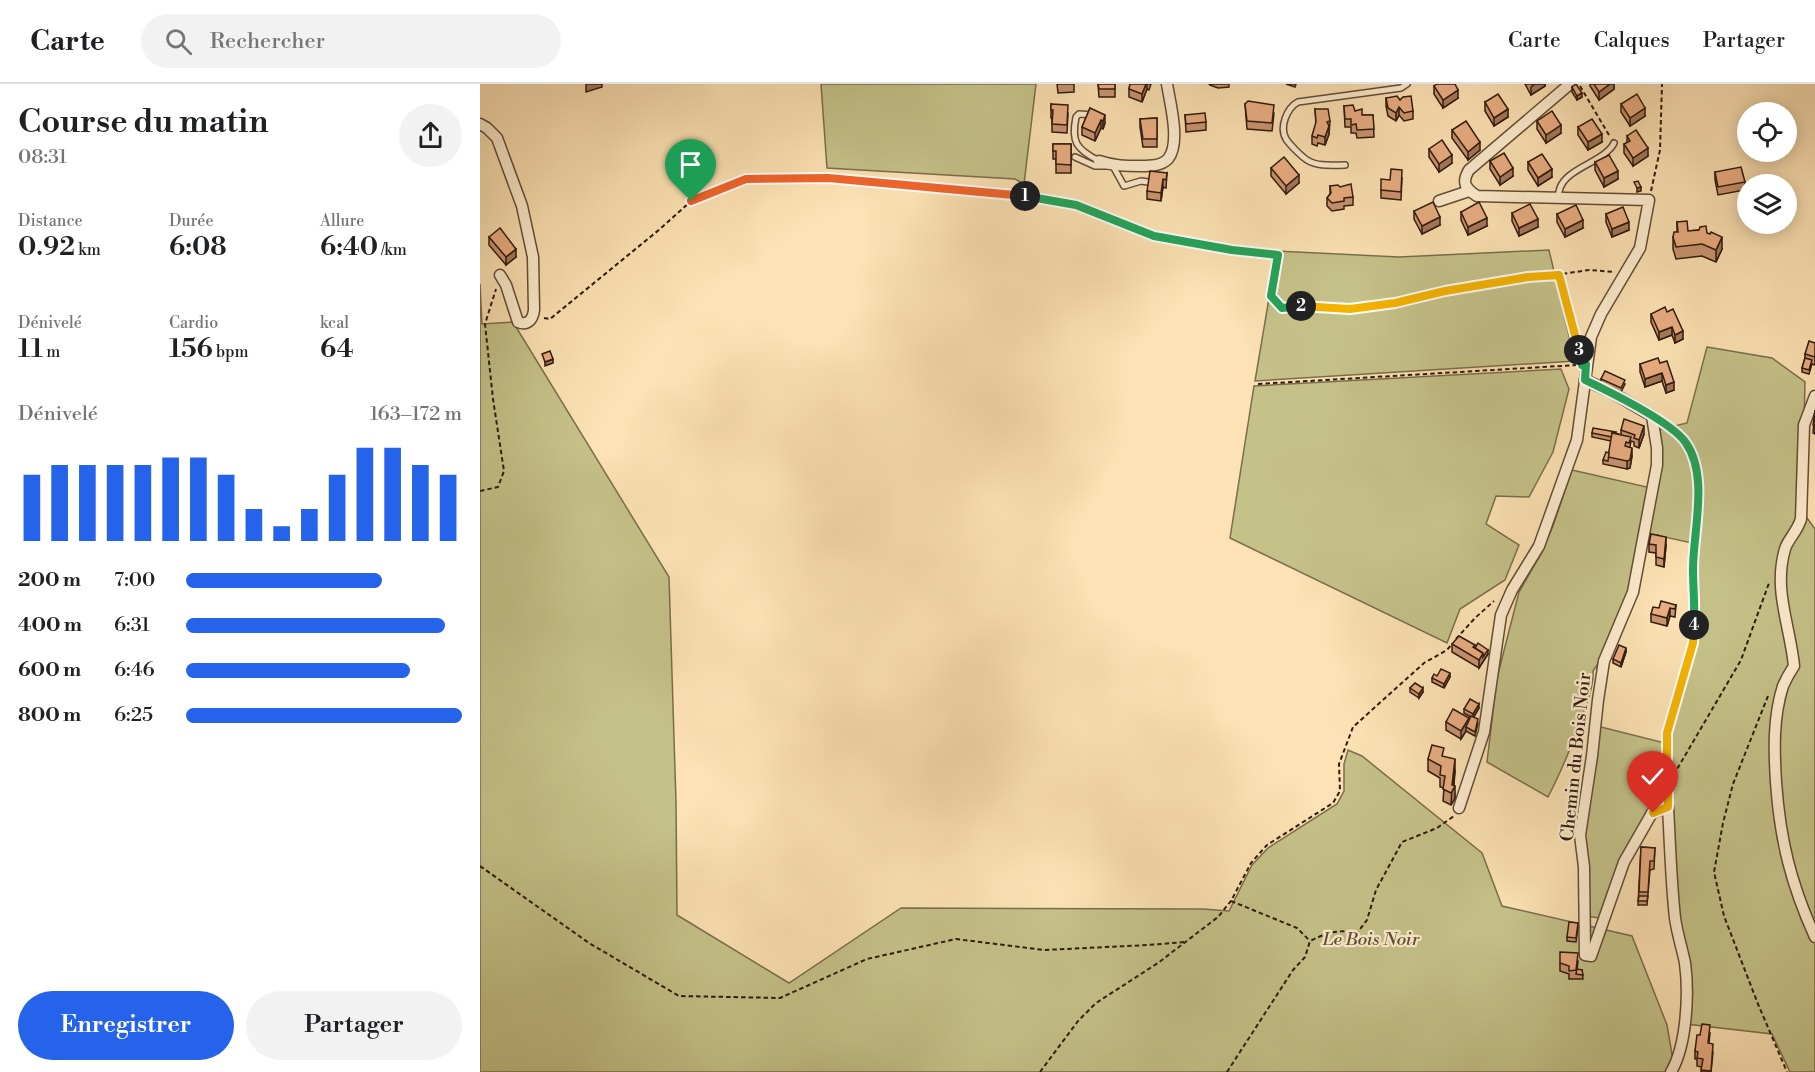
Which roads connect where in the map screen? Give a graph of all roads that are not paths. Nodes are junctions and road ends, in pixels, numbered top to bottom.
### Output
1 (1167, 84) edge
2 (1407, 84) edge
3 (1570, 84) edge
4 (1094, 115) edge
5 (480, 124) edge
6 (1614, 142) road end
7 (1075, 157) dead end
8 (1099, 161) joint
9 (1345, 165) dead end
10 (1113, 166) junction
11 (1148, 182) edge
12 (1469, 191) junction
13 (1557, 198) junction
14 (1439, 201) dead end
15 (500, 275) road end
16 (1585, 380) junction
17 (1815, 396) edge
18 (1459, 808) road end
19 (1815, 937) edge
20 (1671, 1072) edge

1 - 10 street
2 - 9 lane
3 - 12 street
4 - 8 lane
5 - 15 street
6 - 13 lane
7 - 10 lane
8 - 10 street
10 - 11 lane
12 - 13 street
12 - 14 street
13 - 16 street
16 - 18 street
16 - 20 street, Chemin du Bois Noir
17 - 19 street

